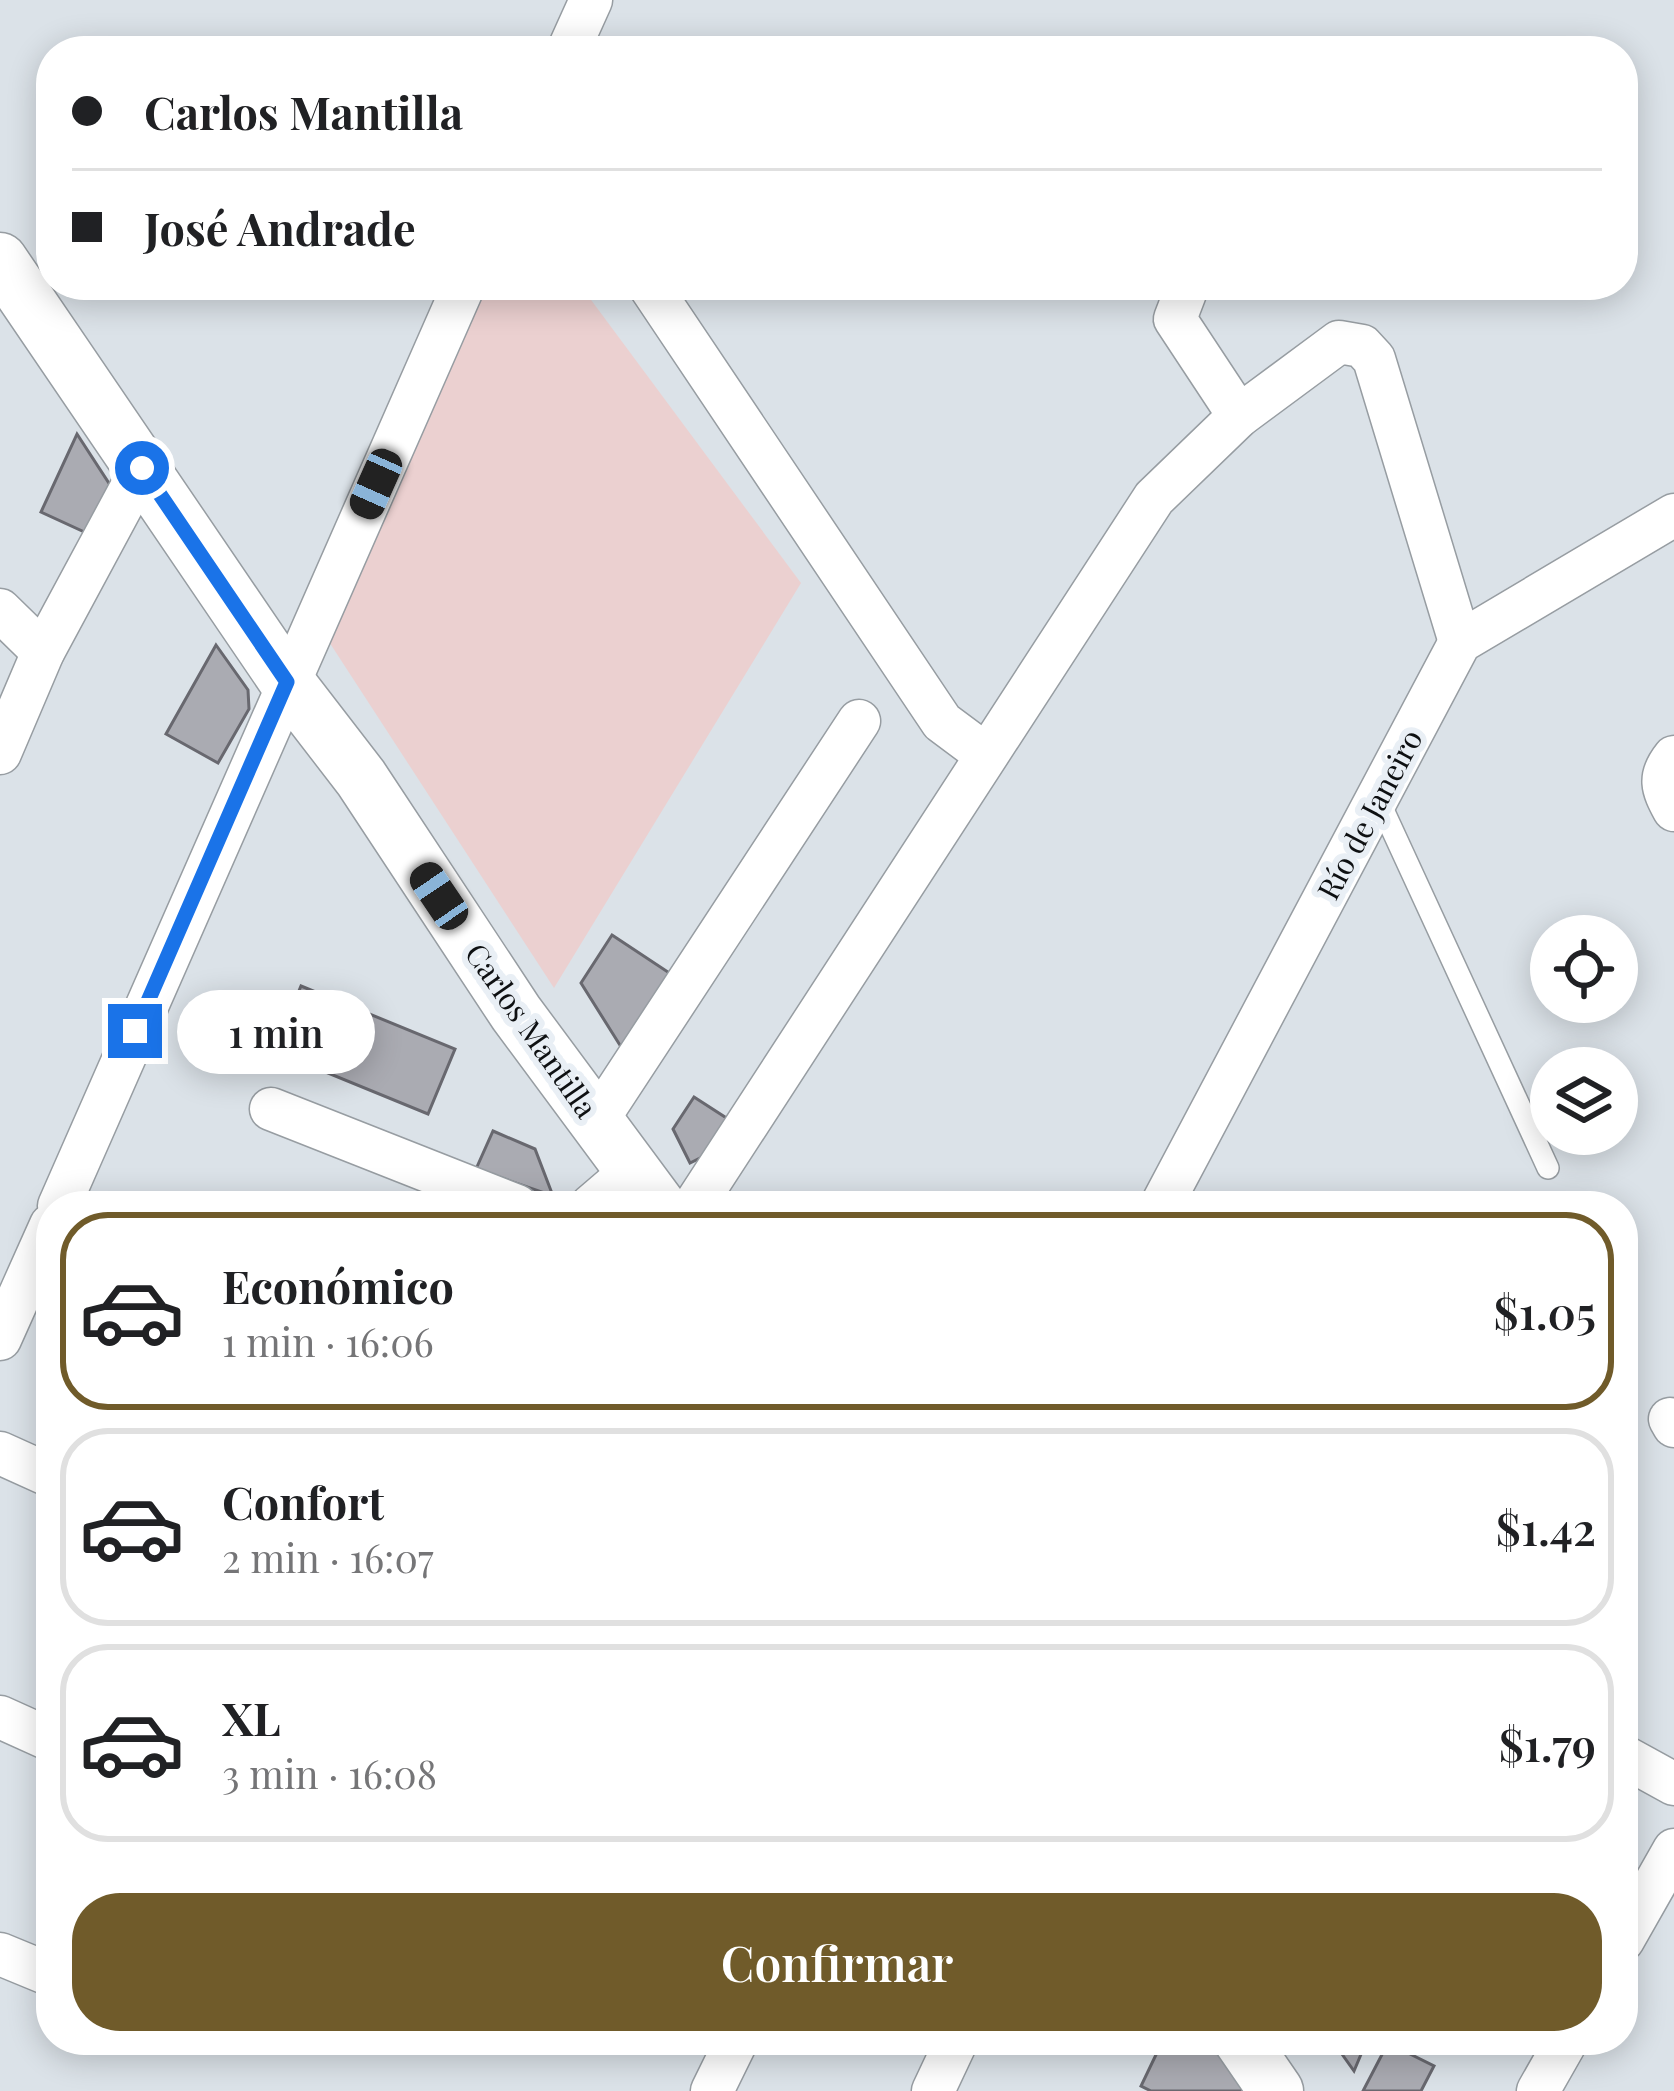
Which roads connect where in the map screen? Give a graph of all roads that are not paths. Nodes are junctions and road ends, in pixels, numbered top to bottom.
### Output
1 (591, 0) edge
2 (575, 36) edge
3 (0, 260) edge
4 (457, 300) edge
5 (659, 300) edge
6 (1182, 300) edge
7 (1239, 416) junction
8 (142, 468) junction
9 (1674, 514) edge
10 (0, 610) edge
11 (1460, 642) junction
12 (43, 652) junction
13 (287, 682) junction
14 (859, 721) dead end
15 (0, 754) edge
16 (985, 754) junction
17 (1674, 757) edge
18 (1378, 798) junction
19 (1674, 810) edge
20 (271, 1109) dead end
21 (596, 1122) junction
22 (1548, 1168) dead end
23 (646, 1188) edge
24 (67, 1191) edge
25 (479, 1191) edge
26 (704, 1191) edge
27 (1168, 1191) edge
28 (36, 1261) edge
29 (0, 1340) edge
30 (0, 1454) edge
31 (36, 1470) edge
32 (0, 1718) edge
33 (36, 1734) edge
34 (1638, 1764) edge
35 (1674, 1784) edge
36 (1674, 1850) edge
37 (1638, 1914) edge
38 (0, 1954) edge
39 (36, 1970) edge
40 (729, 2055) edge
41 (950, 2055) edge
42 (1251, 2055) edge
43 (1558, 2055) edge
44 (712, 2091) edge
45 (933, 2091) edge
46 (1276, 2091) edge
47 (1538, 2091) edge

1 - 2 street
3 - 8 street, Carlos Mantilla
4 - 13 street
5 - 16 street
6 - 7 street
7 - 11 street
7 - 16 street
8 - 12 street
8 - 13 street, Carlos Mantilla
9 - 11 street
10 - 12 street
11 - 18 street, Río de Janeiro
12 - 15 street
13 - 21 street, Carlos Mantilla
13 - 24 street
14 - 21 street
16 - 26 street
17 - 19 street
18 - 22 lane
18 - 27 street, Río de Janeiro
20 - 25 street
21 - 23 street, Carlos Mantilla
28 - 29 street
30 - 31 street
32 - 33 street
34 - 35 street
36 - 37 street
38 - 39 street
40 - 44 street
41 - 45 street
42 - 46 street
43 - 47 street

